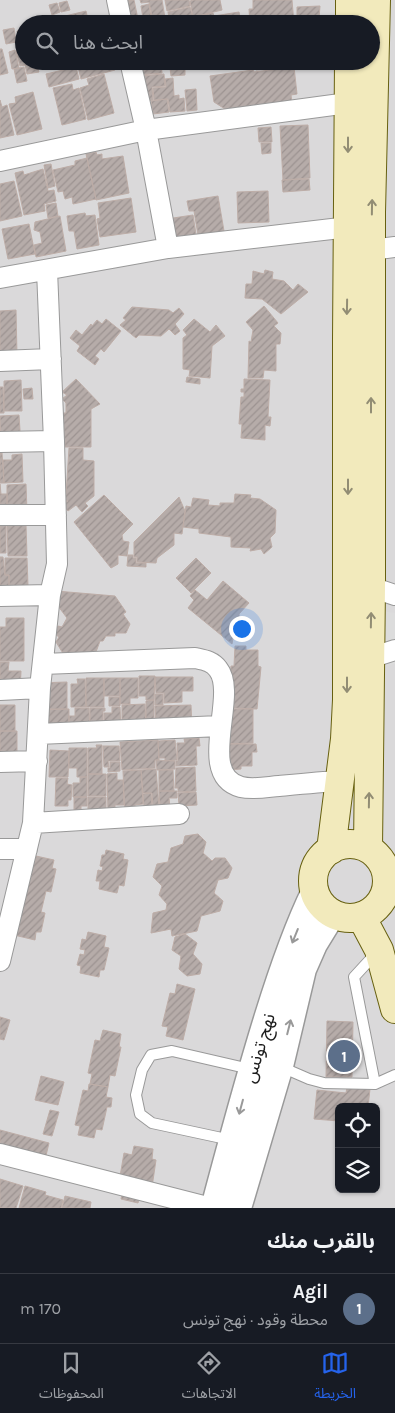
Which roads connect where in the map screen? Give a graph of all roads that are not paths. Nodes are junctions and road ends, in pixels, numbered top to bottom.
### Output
1 (117, 0) edge
2 (350, 0) edge
3 (376, 0) edge
4 (120, 15) edge
5 (350, 15) edge
6 (376, 15) edge
7 (132, 70) edge
8 (349, 70) edge
9 (378, 70) edge
10 (348, 103) junction
11 (146, 130) junction
12 (0, 161) edge
13 (349, 227) junction
14 (168, 248) junction
15 (383, 249) edge
16 (47, 270) junction
17 (0, 278) edge
18 (51, 360) junction
19 (0, 361) edge
20 (54, 441) junction
21 (0, 442) edge
22 (360, 444) junction
23 (0, 515) edge
24 (56, 515) junction
25 (383, 591) edge
26 (50, 595) junction
27 (0, 596) edge
28 (383, 654) edge
29 (43, 664) junction
30 (40, 688) junction
31 (0, 690) edge
32 (220, 726) junction
33 (38, 734) junction
34 (36, 761) junction
35 (0, 762) edge
36 (340, 781) junction
37 (179, 814) dead end
38 (33, 823) junction
39 (368, 848) junction
40 (27, 849) junction
41 (0, 850) edge
42 (331, 850) junction
43 (386, 890) junction
44 (315, 891) junction
45 (333, 913) junction
46 (361, 916) junction
47 (395, 918) edge
48 (379, 950) junction
49 (1, 956) edge
50 (395, 1009) edge
51 (264, 1063) junction
52 (395, 1075) edge
53 (375, 1084) junction
54 (232, 1140) junction
55 (0, 1154) edge
56 (212, 1208) edge
57 (238, 1208) edge

1 - 4 street
2 - 5 main road
6 -> 3 main road
7 - 11 street
8 - 10 main road
15 -> 9 main road
10 - 11 street
10 -> 13 main road
11 - 12 street
11 - 14 street
13 - 14 street
13 -> 22 main road
14 - 16 street
22 -> 15 main road
16 - 17 street
16 - 18 street
18 - 19 street
18 - 20 street
20 - 21 street
20 - 24 street
22 - 25 main road
22 -> 36 main road
23 - 24 street
24 - 26 street
28 -> 25 main road
26 - 27 street
26 - 29 street
39 -> 28 main road
29 - 30 street
29 - 32 street
30 - 31 street
30 - 33 street
32 - 33 street
32 - 36 street
33 - 34 street
34 - 35 street
34 - 38 street
36 - 42 main road
37 - 38 street
38 - 40 street
39 - 42 main road
39 - 43 main road
40 - 41 street
40 - 49 street
42 - 44 main road
43 - 46 main road
43 - 47 main road
44 - 45 main road
44 -> 51 street, نهج تونس
45 - 46 main road
51 -> 45 street, نهج تونس
46 - 48 main road
48 - 50 main road
48 - 53 lane
51 - 53 lane
51 -> 54 street, نهج تونس
51 - 54 lane
51 - 57 street, نهج تونس
52 - 53 lane
54 - 56 street, نهج تونس
55 - 56 street

